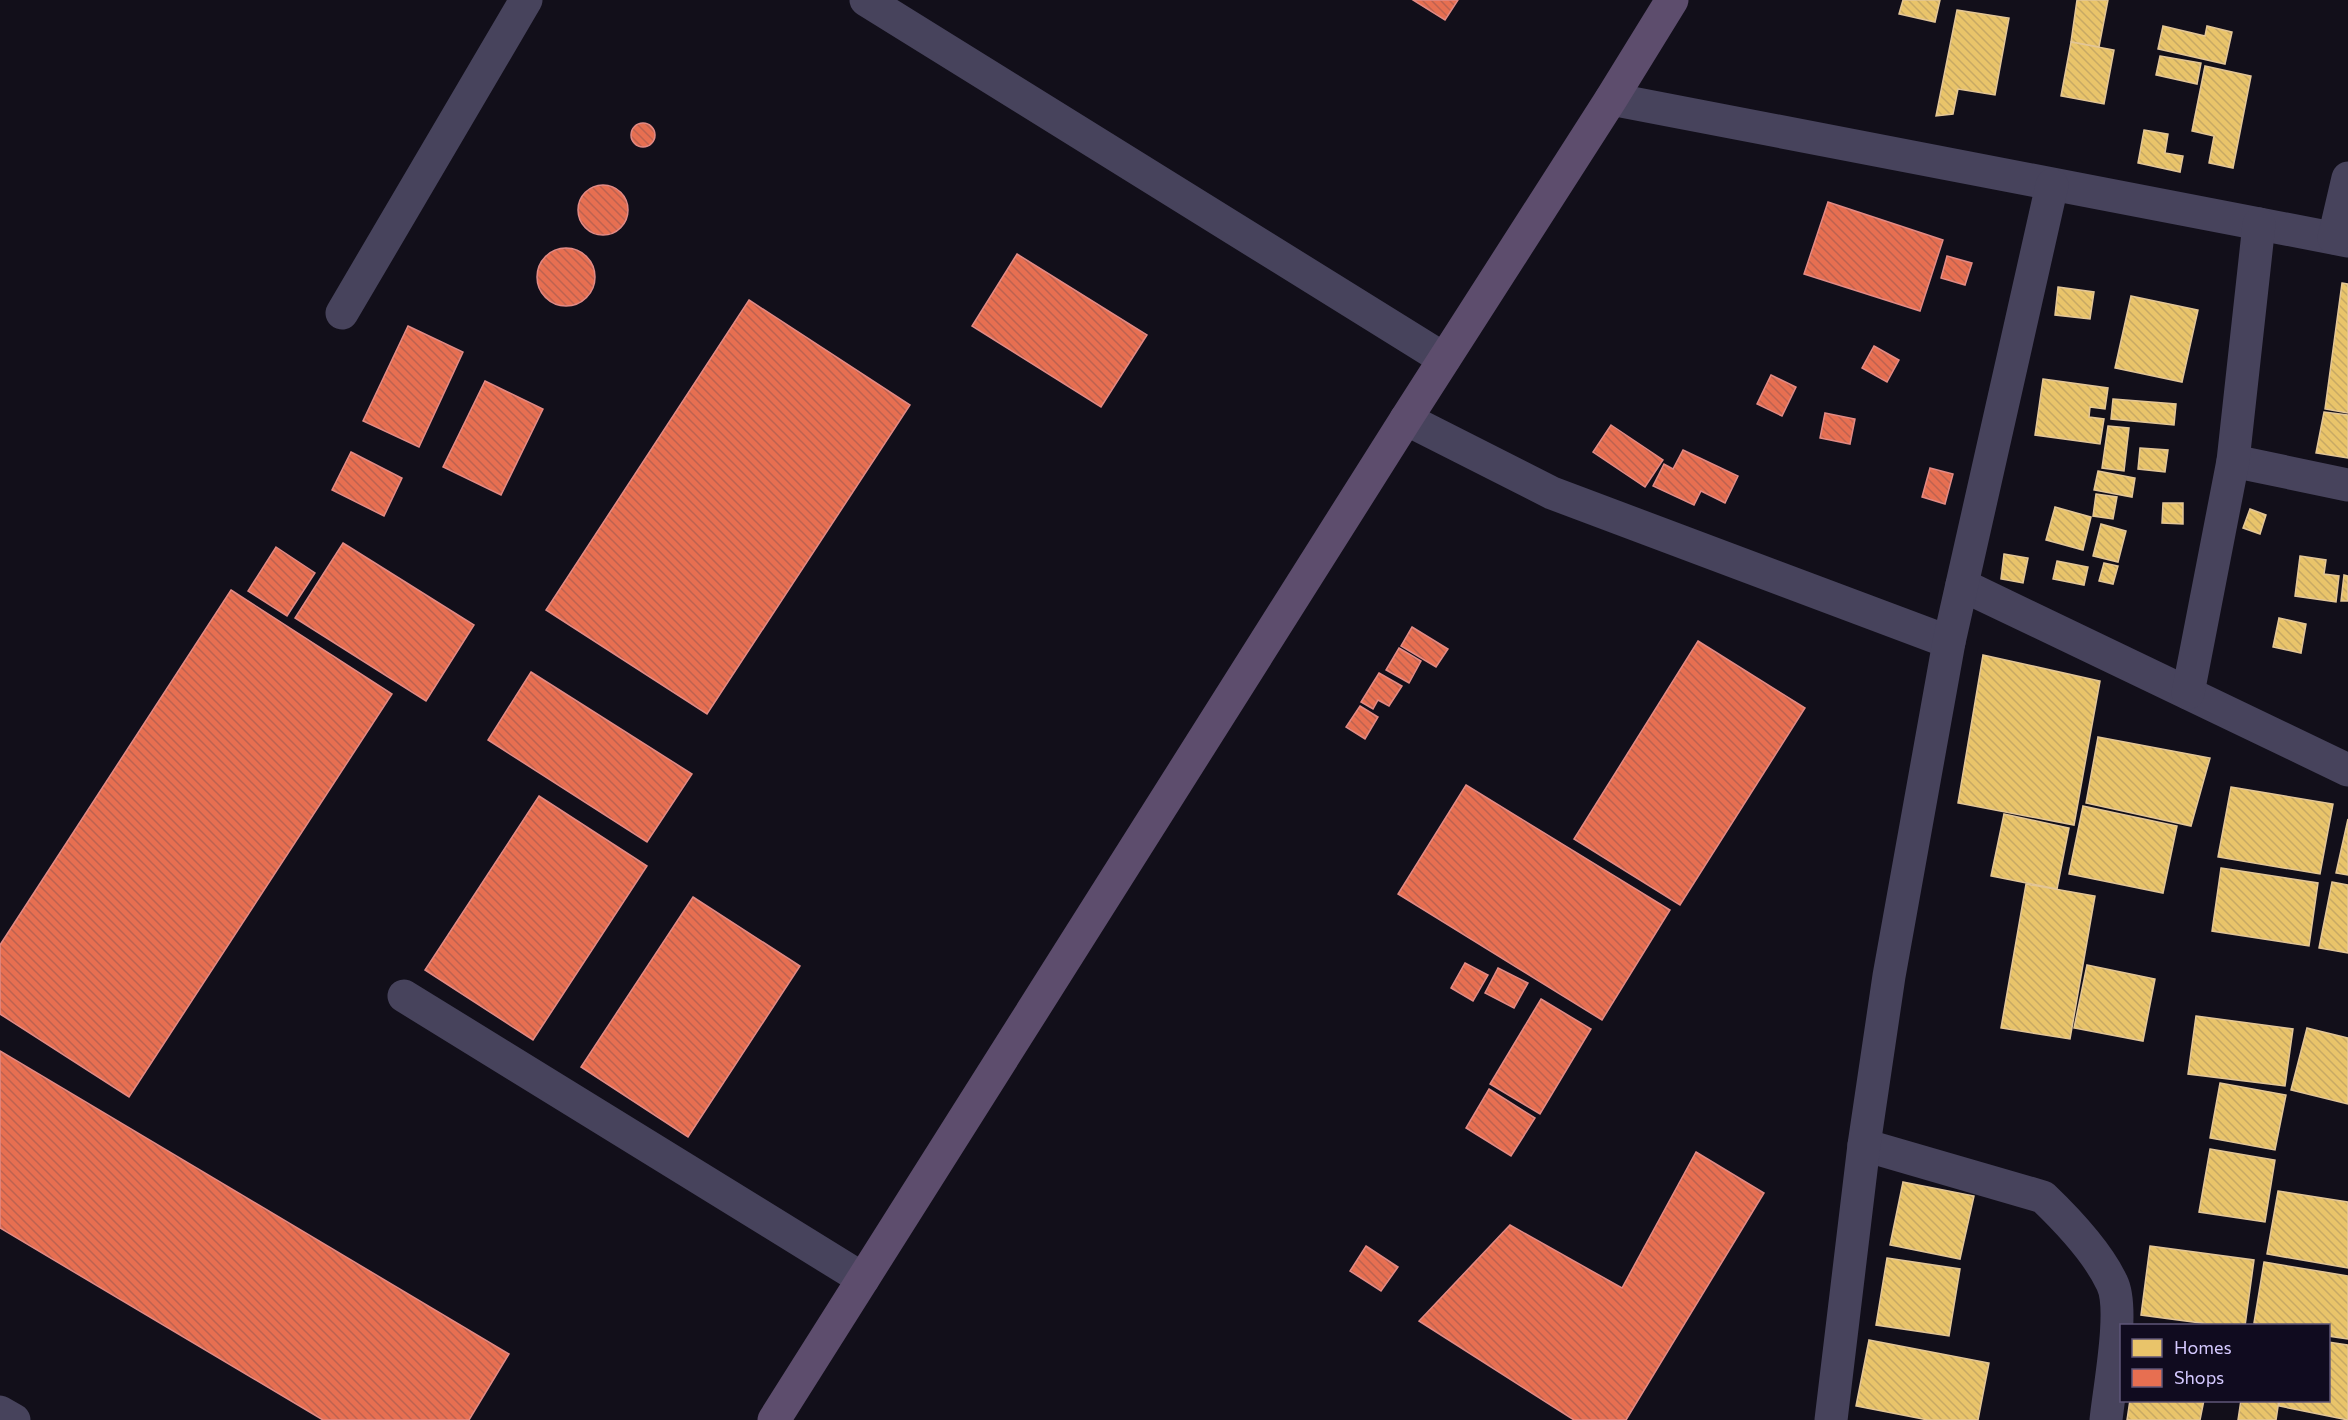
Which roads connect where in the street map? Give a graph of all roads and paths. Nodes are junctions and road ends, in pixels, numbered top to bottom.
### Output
1 (526, 0) edge
2 (866, 0) edge
3 (1672, 0) edge
4 (1611, 99) junction
5 (2348, 178) edge
6 (2052, 185) junction
7 (2259, 224) junction
8 (2341, 239) edge
9 (342, 313) dead end
10 (1444, 358) junction
11 (1406, 419) junction
12 (2233, 460) junction
13 (2348, 485) edge
14 (1962, 585) junction
15 (1949, 642) junction
16 (2188, 693) junction
17 (2348, 770) edge
18 (404, 996) dead end
19 (1864, 1145) junction
20 (863, 1279) junction
21 (0, 1412) edge
22 (14, 1420) edge
23 (774, 1420) edge
24 (1831, 1420) edge
25 (2106, 1420) edge

1 - 9 street
2 - 10 street
3 - 4 main road
4 - 6 street
4 - 10 main road
5 - 8 street
6 - 7 street
6 - 14 street
7 - 8 street
7 - 12 street
10 - 11 main road
11 - 15 street
11 - 20 main road
12 - 13 street
12 - 16 street
14 - 15 street
14 - 16 street
15 - 19 street
16 - 17 street
18 - 20 street
19 - 24 street
19 - 25 street
20 - 23 main road
21 - 22 street

